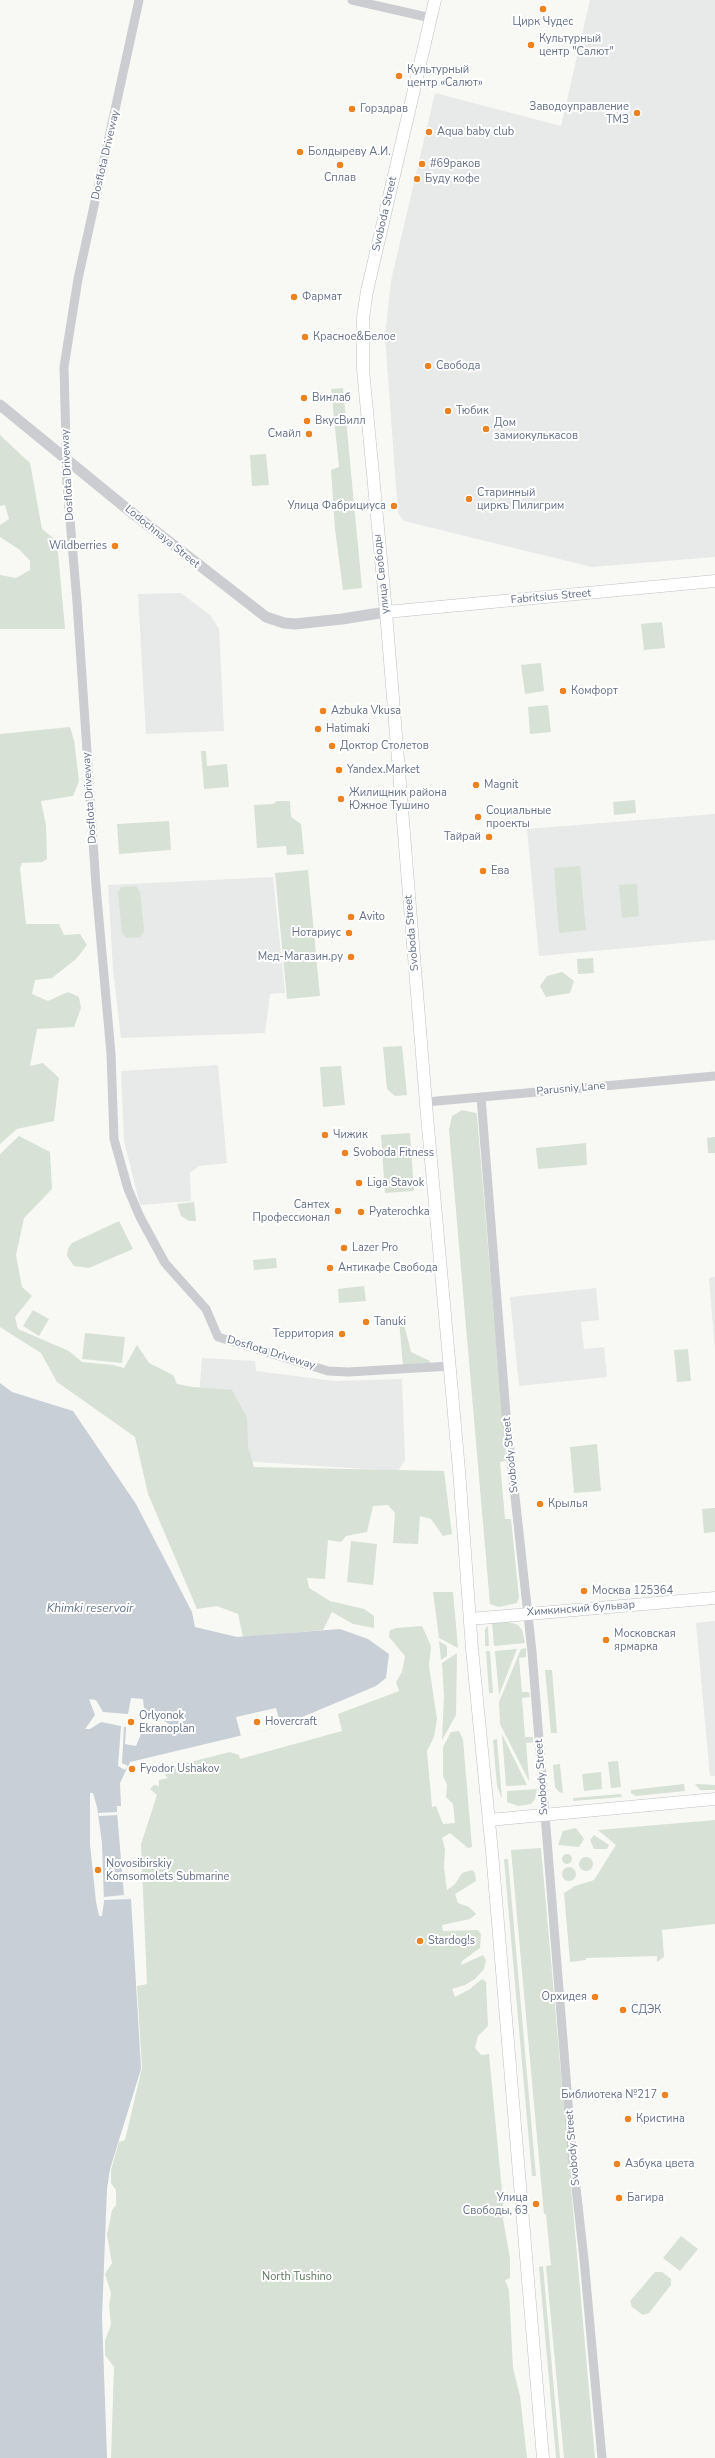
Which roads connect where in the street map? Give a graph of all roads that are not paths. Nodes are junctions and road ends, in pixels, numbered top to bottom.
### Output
1 (139, 0) edge
2 (352, 0) edge
3 (435, 0) edge
4 (430, 18) junction
5 (0, 405) edge
6 (66, 457) junction
7 (715, 581) edge
8 (386, 612) junction
9 (715, 1076) edge
10 (480, 1097) junction
11 (426, 1102) junction
12 (451, 1366) junction
13 (715, 1598) edge
14 (528, 1613) junction
15 (470, 1619) junction
16 (715, 1799) edge
17 (545, 1816) junction
18 (489, 1820) junction
19 (543, 2458) edge
20 (602, 2458) edge

1 - 6 street, Dosflota Driveway
2 - 4 street
3 - 4 main road
4 - 8 main road, улица Свободы
5 - 6 street
6 - 8 street
6 - 12 street, Dosflota Driveway
7 - 8 main road, Fabritsius Street
8 - 11 main road, улица Свободы
9 - 10 street, Parusniy Lane
10 - 11 street, Parusniy Lane
10 - 14 street, Svobody Street
11 - 12 main road
12 - 15 main road
13 - 14 main road, Химкинский бульвар
14 - 15 main road, Химкинский бульвар
14 - 17 street, Svobody Street
15 - 18 main road
16 - 17 main road
17 - 18 main road
17 - 20 street, Svobody Street
18 - 19 main road

